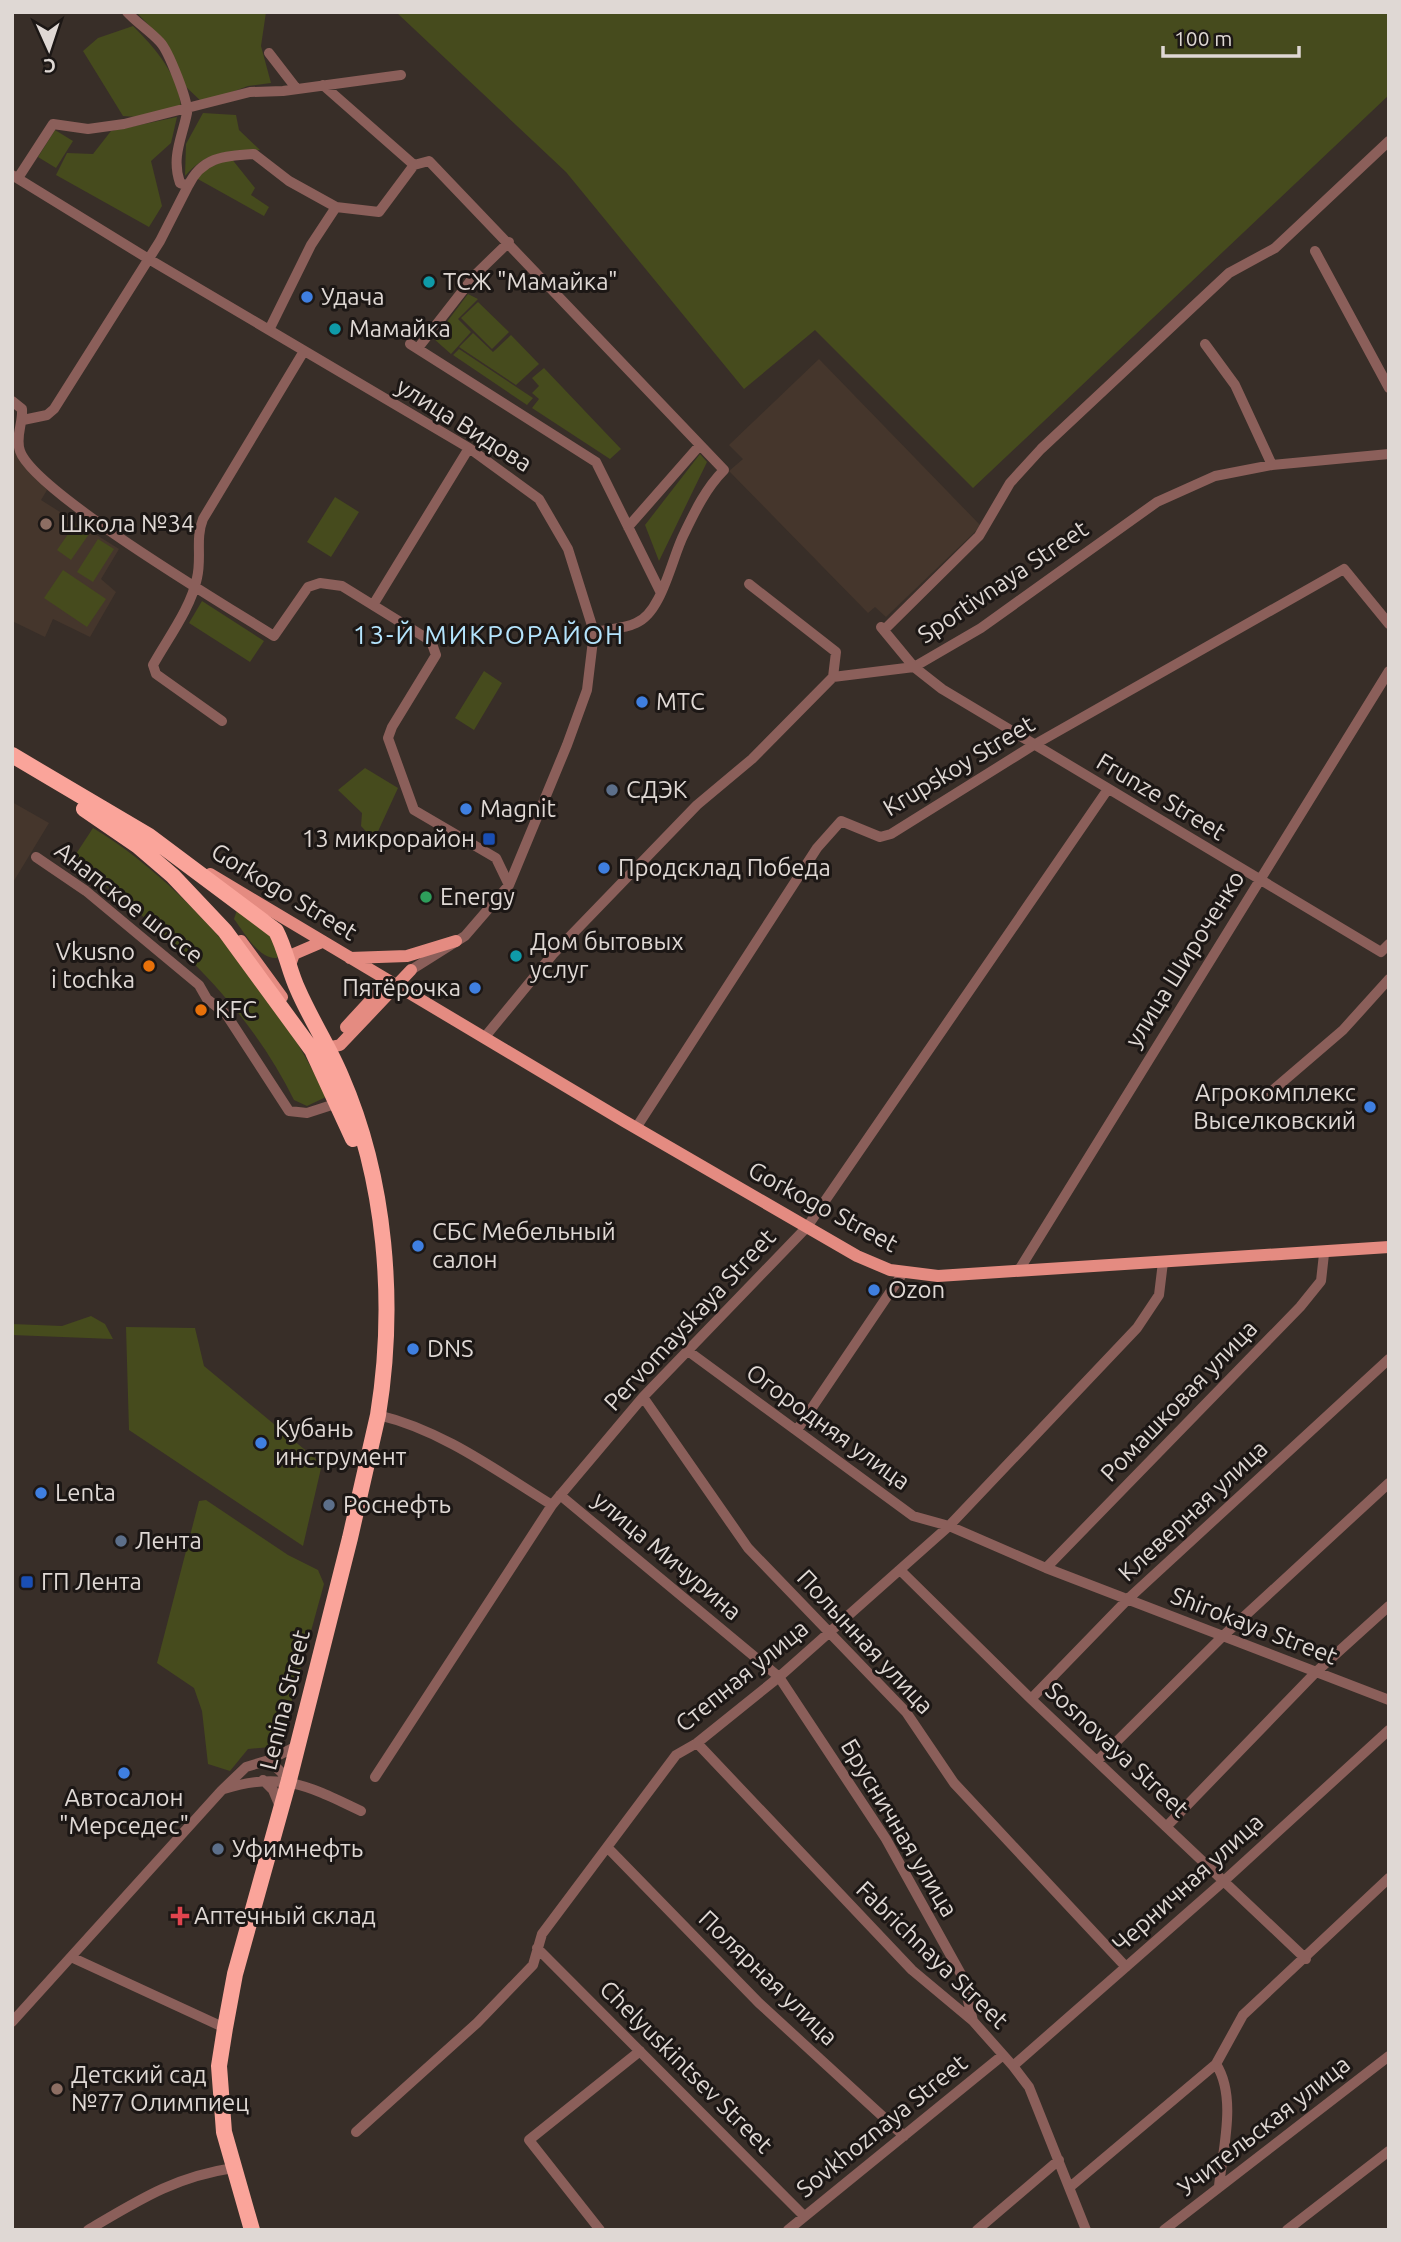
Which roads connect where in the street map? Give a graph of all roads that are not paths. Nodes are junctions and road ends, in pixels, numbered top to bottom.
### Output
1 (127, 12) edge
2 (269, 53) dead end
3 (401, 75) dead end
4 (323, 85) junction
5 (296, 89) junction
6 (188, 110) junction
7 (1389, 141) edge
8 (414, 165) junction
9 (15, 176) edge
10 (188, 186) junction
11 (337, 207) junction
12 (509, 242) junction
13 (1315, 251) dead end
14 (147, 258) junction
15 (269, 330) junction
16 (1205, 344) dead end
17 (304, 351) junction
18 (1389, 388) edge
19 (12, 401) edge
20 (23, 420) junction
21 (700, 445) junction
22 (469, 447) junction
23 (1389, 454) edge
24 (1272, 466) junction
25 (628, 527) junction
26 (750, 584) dead end
27 (195, 586) junction
28 (661, 593) junction
29 (373, 605) junction
30 (1386, 616) edge
31 (594, 632) junction
32 (914, 667) junction
33 (1389, 671) edge
34 (833, 677) junction
35 (222, 721) dead end
36 (1032, 746) junction
37 (12, 755) edge
38 (12, 766) edge
39 (1108, 789) junction
40 (53, 790) junction
41 (149, 836) junction
42 (36, 857) dead end
43 (1258, 881) junction
44 (509, 885) junction
45 (456, 941) junction
46 (322, 942) junction
47 (1389, 944) edge
48 (348, 958) junction
49 (289, 968) junction
50 (411, 970) joint
51 (1389, 979) edge
52 (393, 984) junction
53 (351, 1034) junction
54 (484, 1038) junction
55 (328, 1049) junction
56 (318, 1063) junction
57 (341, 1076) junction
58 (1266, 1096) dead end
59 (338, 1103) junction
60 (636, 1128) junction
61 (371, 1176) junction
62 (807, 1227) junction
63 (1389, 1247) edge
64 (1324, 1254) junction
65 (1163, 1262) junction
66 (1019, 1270) junction
67 (904, 1273) junction
68 (688, 1351) junction
69 (1389, 1359) edge
70 (643, 1397) junction
71 (378, 1415) junction
72 (797, 1430) junction
73 (1389, 1483) edge
74 (560, 1495) junction
75 (552, 1505) junction
76 (949, 1526) junction
77 (1046, 1568) junction
78 (901, 1571) junction
79 (1128, 1600) junction
80 (1389, 1606) edge
81 (829, 1631) junction
82 (1223, 1636) junction
83 (1316, 1672) junction
84 (779, 1677) junction
85 (1031, 1699) junction
86 (1389, 1700) edge
87 (1389, 1730) edge
88 (697, 1743) junction
89 (297, 1745) junction
90 (269, 1760) junction
91 (1097, 1761) junction
92 (374, 1777) dead end
93 (263, 1780) junction
94 (289, 1780) junction
95 (221, 1791) junction
96 (281, 1809) junction
97 (361, 1811) dead end
98 (1167, 1826) junction
99 (607, 1847) junction
100 (1389, 1878) edge
101 (1225, 1880) junction
102 (537, 1948) junction
103 (71, 1957) junction
104 (1306, 1959) junction
105 (1126, 1967) junction
106 (973, 2021) junction
107 (12, 2022) edge
108 (225, 2028) junction
109 (640, 2051) junction
110 (1003, 2055) junction
111 (1389, 2056) edge
112 (1216, 2064) junction
113 (1013, 2066) junction
114 (356, 2133) dead end
115 (904, 2136) junction
116 (1389, 2151) edge
117 (1059, 2160) junction
118 (233, 2168) junction
119 (1219, 2186) junction
120 (1070, 2187) junction
121 (804, 2216) junction
122 (88, 2230) edge
123 (252, 2230) edge
124 (600, 2230) edge
125 (788, 2230) edge
126 (978, 2230) edge
127 (1086, 2230) edge
128 (1164, 2230) edge
129 (1287, 2230) edge

1 - 6 street
2 - 5 street
3 - 4 street
4 - 5 street
4 - 8 street
5 - 6 street
6 - 9 street
6 - 10 street
7 - 32 street, Frunze Street
8 - 11 street
8 - 12 street
9 - 14 street, улица Видова
10 - 11 street
10 - 14 street
11 - 15 street
12 - 21 street
12 - 25 street
13 - 18 street
14 - 15 street, улица Видова
14 - 20 street
15 - 17 street, улица Видова
16 - 24 street
17 - 22 street, улица Видова
17 - 27 street
19 - 20 street
20 - 27 street
21 - 25 street
21 - 28 street
22 - 29 street
22 - 31 street, улица Видова
23 - 24 street, Sportivnaya Street
24 - 32 street, Sportivnaya Street
25 - 28 street
26 - 34 street
27 - 29 street
27 - 35 street
28 - 31 street
29 - 44 street
30 - 36 street, Krupskoy Street
31 - 44 street, улица Видова
32 - 34 street, Sportivnaya Street
32 - 36 street, Frunze Street
33 - 43 street, улица Широченко
34 - 54 street
36 - 39 street, Frunze Street
36 - 60 street, Krupskoy Street
37 - 41 highway
38 - 40 highway
39 - 43 street, Frunze Street
39 - 62 street, Pervomayskaya Street
40 - 55 main road
40 - 56 highway
41 - 46 main road, Gorkogo Street
41 - 49 highway
42 - 59 street, Анапское шоссе
43 - 47 street, Frunze Street
43 - 66 street, улица Широченко
44 - 45 street, улица Видова
45 - 48 main road
45 - 50 street, улица Видова
46 - 48 main road, Gorkogo Street
46 - 49 main road
48 - 52 main road, Gorkogo Street
49 - 55 highway
50 - 52 main road, улица Видова
51 - 58 street
52 - 53 main road
52 - 54 main road, Gorkogo Street
52 - 55 main road
53 - 55 main road
53 - 57 main road
54 - 60 main road, Gorkogo Street
55 - 56 main road
55 - 57 highway
56 - 59 highway
57 - 61 highway
59 - 61 highway
60 - 62 main road, Gorkogo Street
61 - 71 highway, Lenina Street
62 - 67 main road, Gorkogo Street
62 - 68 street, Pervomayskaya Street
63 - 64 main road, Gorkogo Street
64 - 65 main road, Gorkogo Street
64 - 77 street, Ромашковая улица
65 - 66 main road, Gorkogo Street
65 - 76 street, Степная улица
66 - 67 main road, Gorkogo Street
67 - 72 street
68 - 70 street, Pervomayskaya Street
68 - 72 street, Огородняя улица
69 - 79 street, Клеверная улица
70 - 74 street, Pervomayskaya Street
70 - 81 street, Полынная улица
71 - 75 street, улица Мичурина
71 - 89 highway, Lenina Street
72 - 76 street, Огородняя улица
73 - 82 street
74 - 75 street, Pervomayskaya Street
74 - 84 street, улица Мичурина
75 - 92 street, Pervomayskaya Street
76 - 77 street, Shirokaya Street
76 - 78 street, Степная улица
77 - 79 street, Shirokaya Street
78 - 81 street, Степная улица
78 - 85 street, Sosnovaya Street
79 - 82 street, Shirokaya Street
79 - 85 street, Клеверная улица
80 - 83 street
81 - 84 street, Степная улица
81 - 105 street, Полынная улица
82 - 83 street, Shirokaya Street
82 - 91 street
83 - 86 street, Shirokaya Street
83 - 98 street
84 - 88 street, Степная улица
84 - 106 street, Брусничная улица
85 - 91 street, Sosnovaya Street
87 - 101 street, Черничная улица
88 - 99 street, Степная улица
88 - 106 street, Fabrichnaya Street
89 - 90 street
89 - 94 highway, Lenina Street
90 - 94 street
90 - 95 street
91 - 98 street, Sosnovaya Street
93 - 94 street
93 - 95 street
93 - 96 street
94 - 96 highway, Lenina Street
94 - 97 street
95 - 103 street
96 - 108 highway, Lenina Street
98 - 101 street, Sosnovaya Street
99 - 102 street, Степная улица
99 - 115 street, Полярная улица
100 - 104 street
101 - 104 street, Sosnovaya Street
101 - 105 street, Черничная улица
102 - 109 street, Chelyuskintsev Street
102 - 114 street, Степная улица
103 - 107 street
103 - 108 street
104 - 112 street
105 - 113 street, Черничная улица
106 - 110 street, Fabrichnaya Street
108 - 118 highway, Lenina Street
109 - 121 street, Chelyuskintsev Street
109 - 124 street
110 - 113 street, Fabrichnaya Street
110 - 115 street, Sovkhoznaya Street
111 - 119 street, Учительская улица
112 - 119 street
112 - 120 street
113 - 117 street, Fabrichnaya Street
115 - 121 street, Sovkhoznaya Street
116 - 129 street
117 - 120 street, Fabrichnaya Street
117 - 126 street
118 - 122 street
118 - 123 highway, Lenina Street
119 - 128 street, Учительская улица
120 - 127 street, Fabrichnaya Street
121 - 125 street, Sovkhoznaya Street

